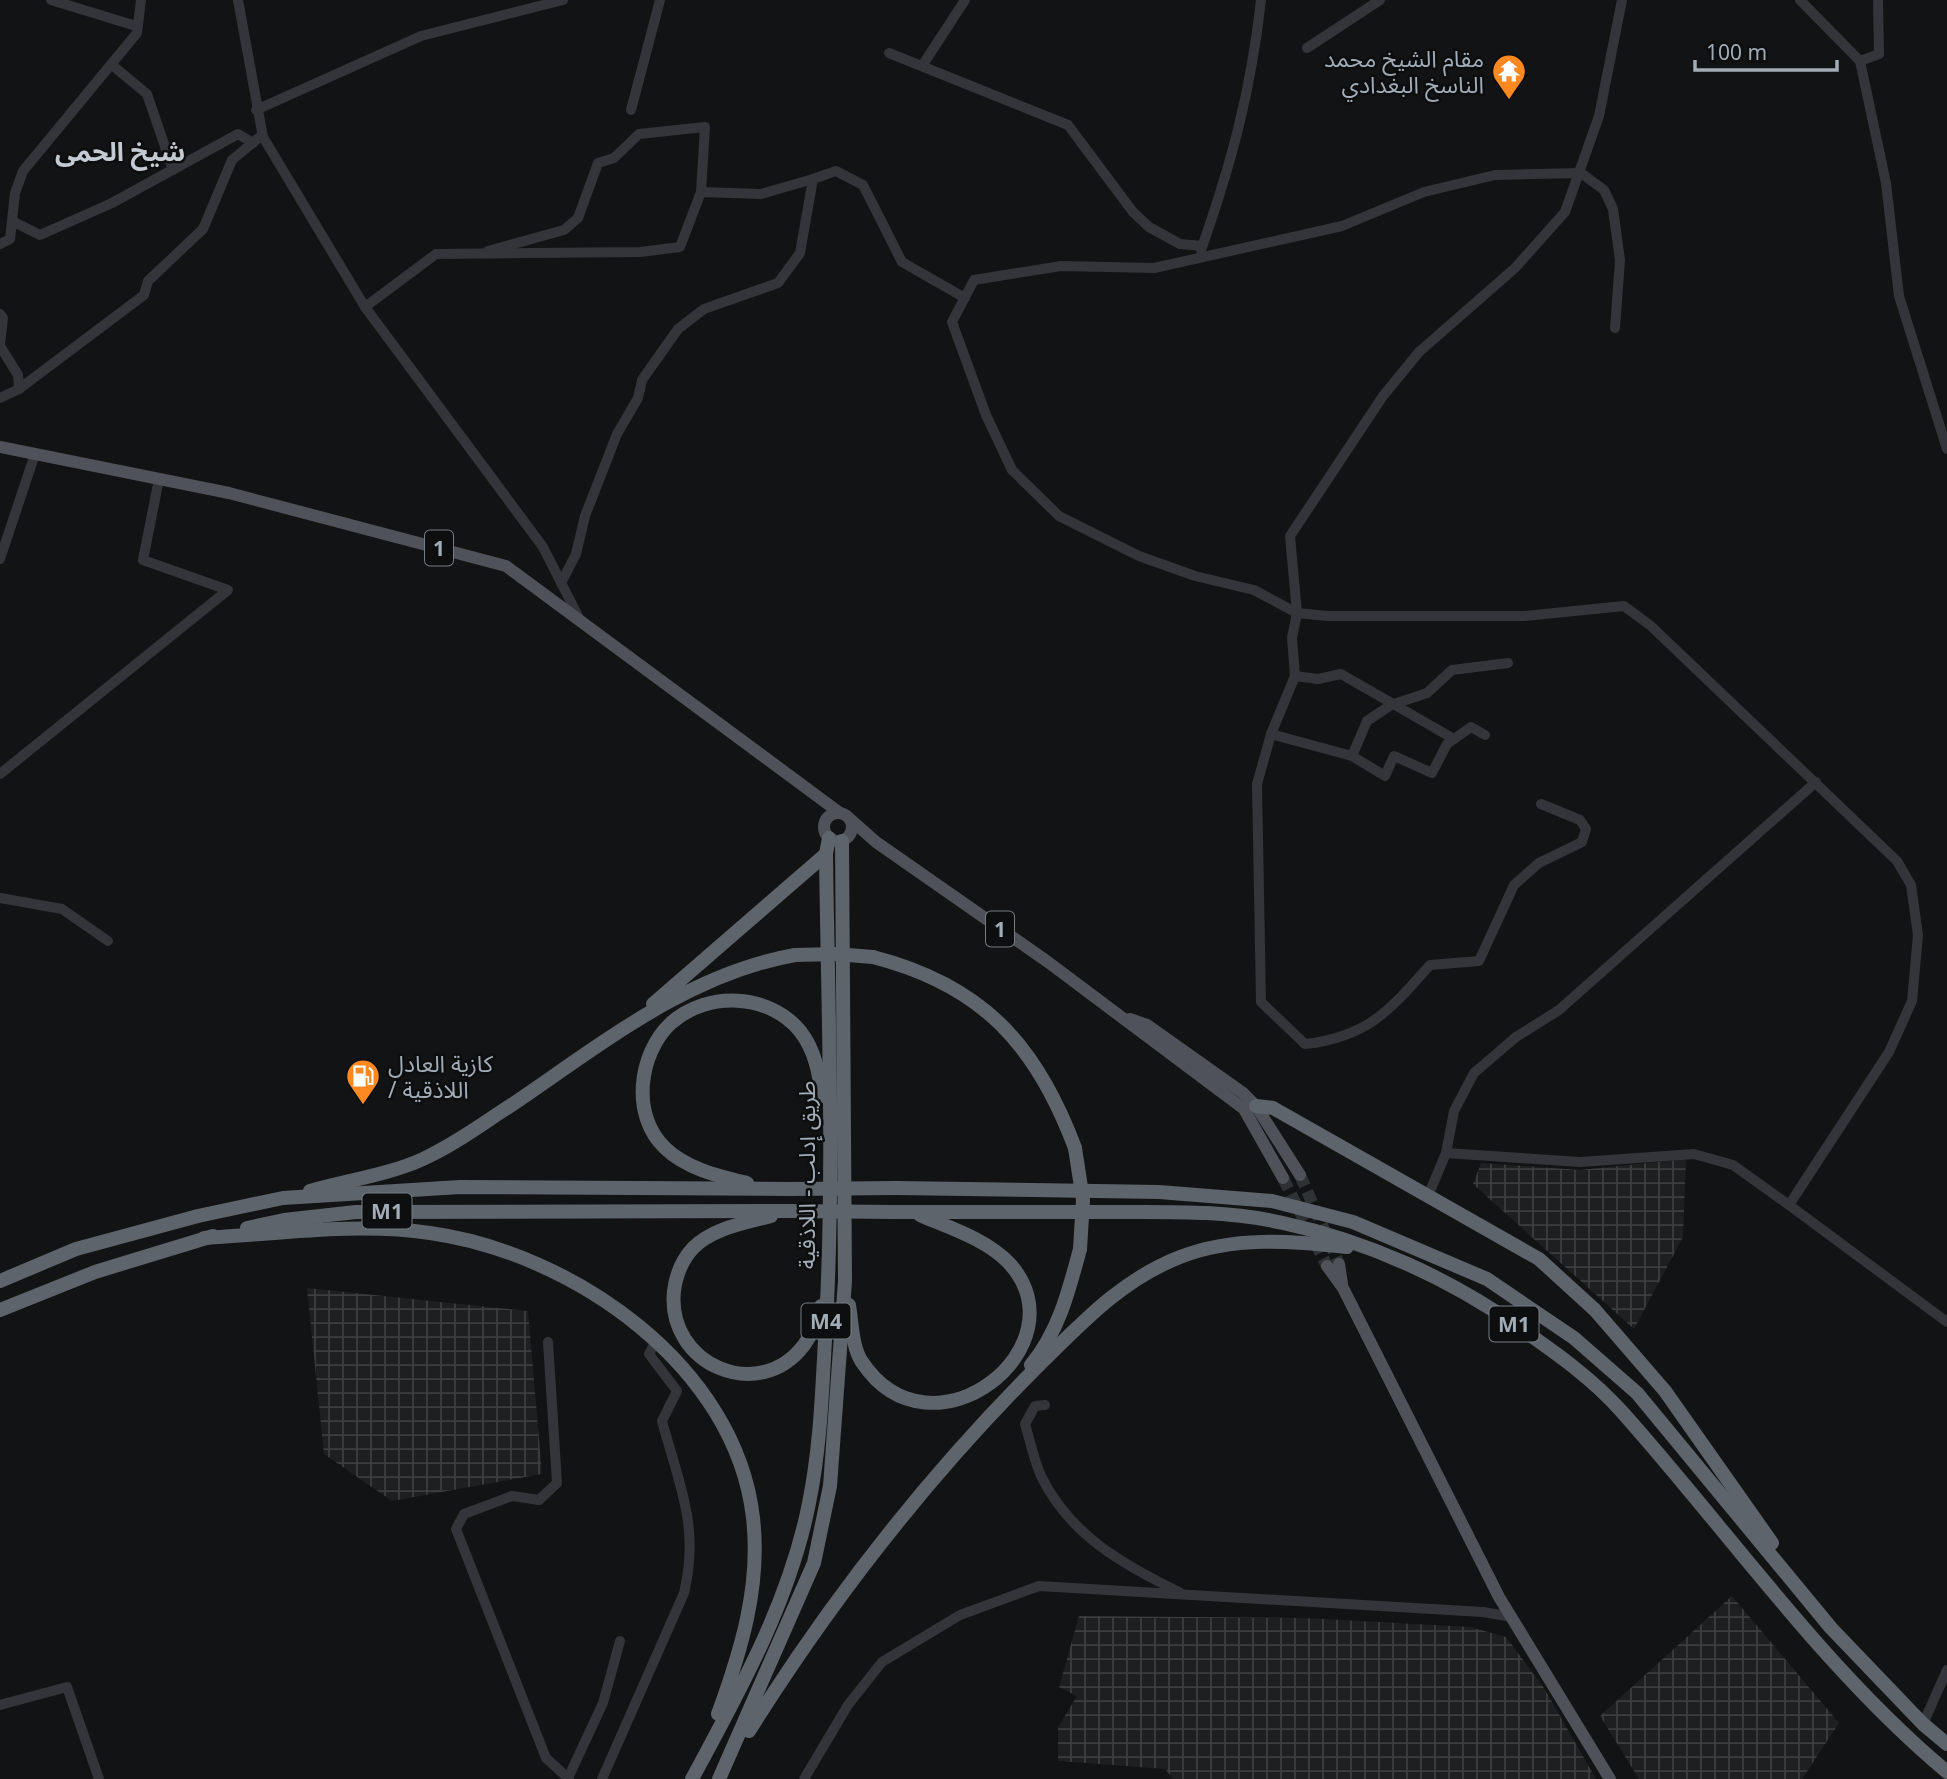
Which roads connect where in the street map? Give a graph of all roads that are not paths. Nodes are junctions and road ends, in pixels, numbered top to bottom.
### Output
1 (51, 0) edge
2 (141, 0) edge
3 (238, 0) edge
4 (563, 0) edge
5 (660, 0) edge
6 (965, 0) edge
7 (1261, 0) edge
8 (1380, 0) edge
9 (1622, 0) edge
10 (1800, 0) edge
11 (1878, 0) edge
12 (136, 26) junction
13 (1307, 48) dead end
14 (889, 53) dead end
15 (1860, 61) junction
16 (112, 65) junction
17 (922, 66) junction
18 (256, 110) junction
19 (631, 110) dead end
20 (262, 135) junction
21 (253, 143) junction
22 (173, 170) junction
23 (1581, 173) junction
24 (813, 179) junction
25 (701, 192) junction
26 (12, 221) junction
27 (0, 244) edge
28 (1202, 246) junction
29 (478, 254) junction
30 (1198, 259) junction
31 (965, 298) junction
32 (365, 307) junction
33 (0, 314) edge
34 (1615, 328) dead end
35 (0, 345) edge
36 (19, 389) junction
37 (0, 398) edge
38 (0, 447) edge
39 (1947, 449) edge
40 (35, 454) junction
41 (159, 479) junction
42 (0, 559) edge
43 (561, 583) junction
44 (1297, 612) junction
45 (580, 620) junction
46 (1508, 663) dead end
47 (1295, 676) junction
48 (1391, 705) junction
49 (1271, 734) junction
50 (1485, 735) dead end
51 (1454, 739) junction
52 (1352, 756) junction
53 (0, 774) edge
54 (1816, 782) junction
55 (812, 794) junction
56 (1541, 804) dead end
57 (845, 816) junction
58 (824, 824) junction
59 (840, 839) junction
60 (876, 842) junction
61 (826, 854) junction
62 (0, 898) edge
63 (107, 941) dead end
64 (623, 1030) junction
65 (1250, 1107) junction
66 (1446, 1153) junction
67 (830, 1156) junction
68 (1300, 1175) tunnel mouth
69 (1283, 1178) tunnel mouth
70 (790, 1189) junction
71 (1428, 1195) junction
72 (284, 1198) junction
73 (1789, 1205) junction
74 (790, 1211) junction
75 (912, 1212) junction
76 (204, 1238) junction
77 (1364, 1249) junction
78 (1333, 1265) tunnel mouth
79 (0, 1281) edge
80 (829, 1281) junction
81 (845, 1281) junction
82 (0, 1310) edge
83 (1947, 1322) edge
84 (548, 1342) dead end
85 (656, 1342) junction
86 (1045, 1405) dead end
87 (992, 1412) junction
88 (1184, 1594) junction
89 (1512, 1617) junction
90 (1831, 1628) junction
91 (620, 1641) dead end
92 (1947, 1670) edge
93 (0, 1705) edge
94 (1923, 1724) junction
95 (1947, 1744) edge
96 (1947, 1772) edge
97 (695, 1773) edge
98 (721, 1776) edge
99 (99, 1779) edge
100 (569, 1779) edge
101 (602, 1779) edge
102 (804, 1779) edge
103 (1610, 1779) edge

1 - 12 street
2 - 12 street
3 - 18 street
4 - 18 street
5 - 19 street
6 - 17 street
7 - 28 street
8 - 13 street
9 - 23 street
10 - 15 street
11 - 15 street
12 - 16 street
14 - 17 street
15 - 39 street
16 - 22 street
16 - 26 street
17 - 28 street
18 - 20 street
20 - 21 street
20 - 32 street
21 - 22 street
21 - 36 street
22 - 26 street
23 - 30 street
23 - 34 street
23 - 44 street
24 - 25 street
24 - 31 street
24 - 43 street
25 - 29 street
25 - 29 street
26 - 27 street
28 - 30 street
29 - 32 street
30 - 31 street
31 - 44 street
32 - 43 street
33 - 35 street
35 - 36 street
36 - 37 street
38 - 40 main road, 1
40 - 41 main road, 1
40 - 42 street
41 - 45 main road, 1
41 - 53 street
43 - 45 street
44 - 47 street
44 - 54 street
45 - 55 main road, 1
46 - 48 street
47 - 48 street
47 - 49 street
48 - 51 street
48 - 52 street
49 - 52 street
49 - 56 street
50 - 51 street
51 - 52 street
54 - 66 street
54 - 73 street
55 - 57 main road, 1
55 - 58 main road
57 - 58 main road
57 - 59 main road
57 - 60 main road, 1
58 - 59 main road
59 - 60 main road, 1
59 - 61 highway, طريق إدلب - اللاذقية / M4
59 - 81 highway, طريق إدلب - اللاذقية / M4
60 - 65 main road, 1
61 - 64 highway
61 - 67 highway, طريق إدلب - اللاذقية / M4
62 - 63 street
64 - 72 highway
64 - 87 highway, bridge
65 - 68 main road
65 - 69 main road
65 - 71 highway
66 - 71 street
66 - 73 street
67 - 70 highway
67 - 80 highway, طريق إدلب - اللاذقية / M4
70 - 72 highway, M1
70 - 90 highway, M1, bridge
71 - 90 highway
72 - 79 highway, M1
73 - 83 street
74 - 75 highway, M1, bridge
74 - 76 highway, M1
74 - 80 highway
75 - 77 highway, M1
75 - 81 highway
76 - 82 highway, M1
76 - 85 highway
77 - 87 highway
77 - 96 highway, M1
78 - 89 main road
80 - 97 highway, طريق إدلب - اللاذقية / M4
81 - 98 highway, طريق إدلب - اللاذقية / M4
84 - 100 street
85 - 97 highway
85 - 101 street
86 - 88 street
87 - 98 highway
88 - 89 street
88 - 102 street
89 - 103 main road
90 - 94 highway, M1
91 - 100 street
92 - 94 street
93 - 99 street
94 - 95 highway, M1

